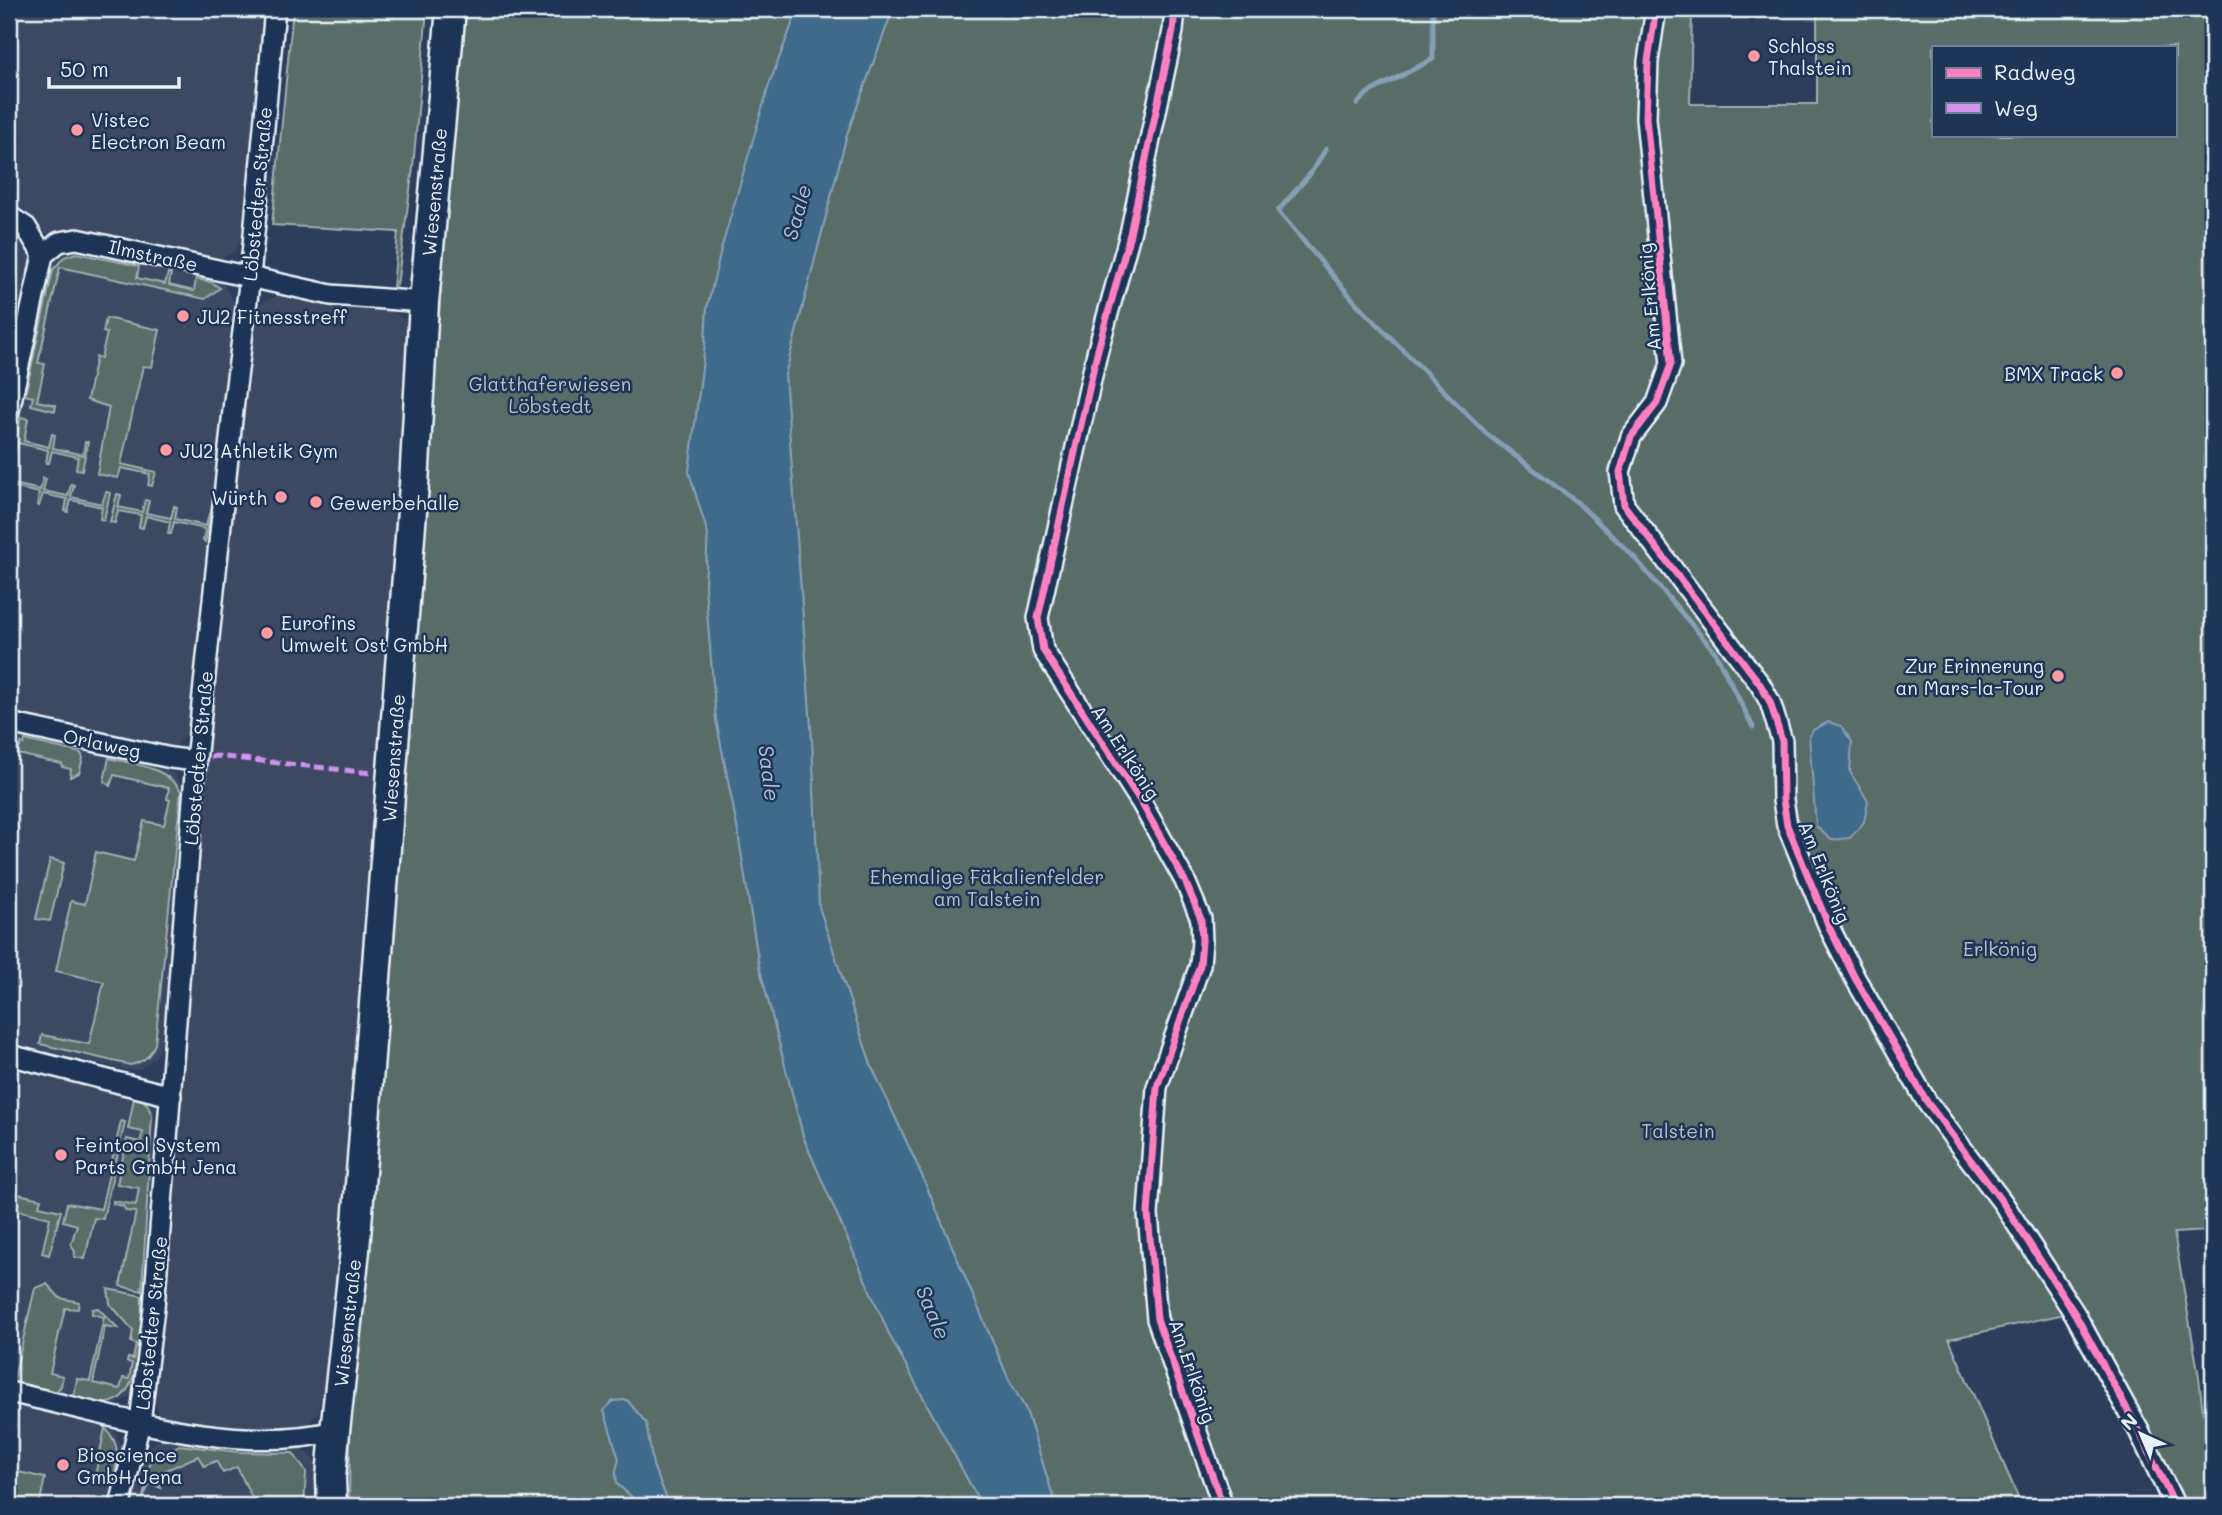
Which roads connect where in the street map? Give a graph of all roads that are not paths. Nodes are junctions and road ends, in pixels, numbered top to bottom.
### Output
1 (275, 9) edge
2 (451, 9) edge
3 (1175, 9) edge
4 (1656, 9) edge
5 (9, 216) edge
6 (44, 255) junction
7 (250, 276) junction
8 (424, 302) junction
9 (9, 411) edge
10 (9, 723) edge
11 (195, 761) junction
12 (9, 1055) edge
13 (171, 1096) junction
14 (9, 1392) edge
15 (140, 1422) junction
16 (335, 1431) junction
17 (120, 1506) edge
18 (332, 1506) edge
19 (1223, 1506) edge
20 (2175, 1506) edge

1 - 7 street, Löbstedter Straße
2 - 8 street, Wiesenstraße
3 - 19 street, Am Erlkönig
4 - 20 street, Am Erlkönig
5 - 6 street
6 - 7 street, Ilmstraße
6 - 9 street
7 - 8 street, Ilmstraße
7 - 11 street, Löbstedter Straße
8 - 16 street, Wiesenstraße
10 - 11 street, Orlaweg
11 - 13 street, Löbstedter Straße
12 - 13 street
13 - 15 street, Löbstedter Straße
14 - 15 street
15 - 16 street
15 - 17 street, Löbstedter Straße
16 - 18 street, Wiesenstraße

